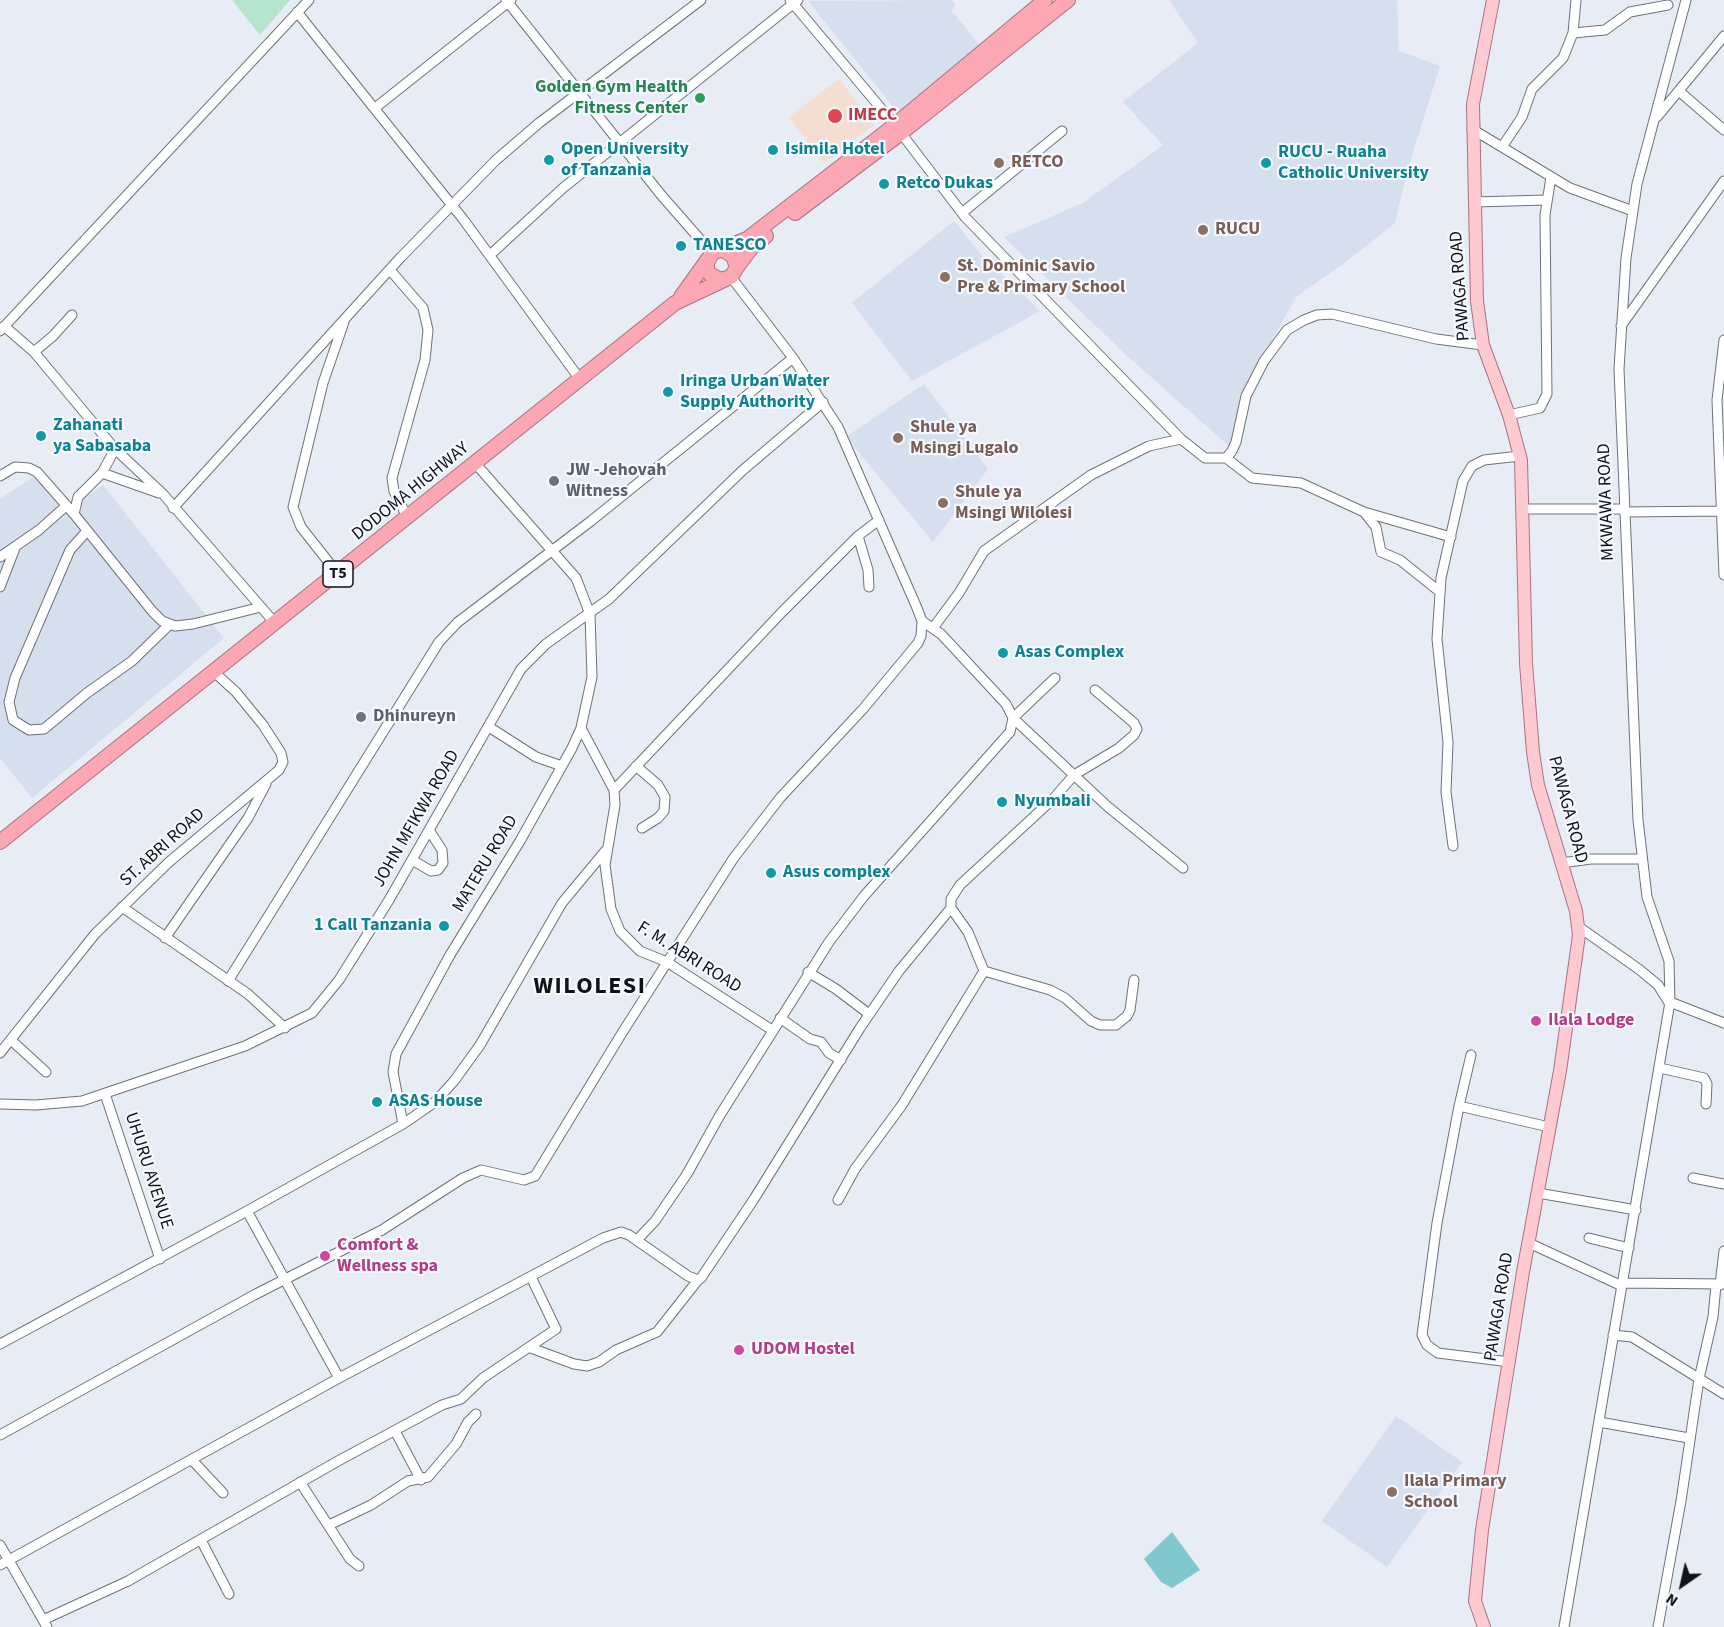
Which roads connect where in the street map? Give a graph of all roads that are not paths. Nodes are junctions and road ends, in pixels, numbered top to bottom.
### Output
1 (309, 0) edge
2 (701, 0) edge
3 (1046, 0) edge
4 (1068, 0) edge
5 (1492, 0) edge
6 (1576, 0) edge
7 (1686, 0) edge
8 (508, 1) edge
9 (794, 1) edge
10 (1667, 2) edge
11 (297, 12) junction
12 (1682, 20) junction
13 (1573, 33) junction
14 (1724, 36) edge
15 (1680, 92) junction
16 (580, 93) junction
17 (375, 108) junction
18 (1655, 119) junction
19 (898, 129) junction
20 (1472, 129) junction
21 (1724, 130) edge
22 (1062, 131) dead end
23 (621, 145) junction
24 (1502, 147) junction
25 (1551, 177) junction
26 (1724, 181) edge
27 (1547, 200) junction
28 (1474, 202) junction
29 (453, 206) junction
30 (1633, 211) junction
31 (962, 213) junction
32 (715, 254) junction
33 (490, 255) junction
34 (390, 270) junction
35 (731, 274) junction
36 (675, 303) junction
37 (72, 315) dead end
38 (345, 320) junction
39 (1620, 327) junction
40 (2, 328) edge
41 (1724, 340) edge
42 (1483, 345) junction
43 (34, 352) junction
44 (793, 358) junction
45 (579, 378) junction
46 (823, 402) junction
47 (1509, 415) junction
48 (1181, 439) junction
49 (115, 449) junction
50 (1520, 456) junction
51 (1226, 458) junction
52 (475, 464) junction
53 (102, 473) junction
54 (0, 476) edge
55 (163, 494) junction
56 (66, 506) junction
57 (173, 508) junction
58 (1522, 509) junction
59 (1624, 510) junction
60 (1723, 511) edge
61 (1364, 512) junction
62 (74, 514) junction
63 (407, 517) junction
64 (879, 520) junction
65 (87, 531) junction
66 (858, 536) junction
67 (1450, 537) junction
68 (16, 546) junction
69 (552, 550) junction
70 (0, 556) edge
71 (338, 574) junction
72 (1724, 575) edge
73 (0, 587) edge
74 (869, 587) dead end
75 (1440, 592) junction
76 (261, 607) junction
77 (590, 614) junction
78 (922, 621) junction
79 (274, 622) junction
80 (169, 625) junction
81 (933, 628) junction
82 (214, 672) junction
83 (1055, 678) dead end
84 (1095, 690) dead end
85 (1013, 718) junction
86 (489, 727) junction
87 (581, 728) junction
88 (562, 766) junction
89 (636, 766) junction
90 (1074, 775) junction
91 (267, 782) junction
92 (614, 790) junction
93 (642, 828) dead end
94 (429, 830) junction
95 (0, 842) edge
96 (1453, 846) dead end
97 (606, 850) junction
98 (1642, 859) junction
99 (412, 860) junction
100 (1561, 863) junction
101 (1183, 868) dead end
102 (122, 907) junction
103 (951, 908) junction
104 (1579, 927) junction
105 (165, 938) junction
106 (667, 962) junction
107 (984, 971) junction
108 (808, 972) junction
109 (1134, 980) dead end
110 (228, 981) junction
111 (1670, 1004) junction
112 (869, 1014) junction
113 (780, 1018) junction
114 (1724, 1023) edge
115 (285, 1028) junction
116 (772, 1030) junction
117 (10, 1040) junction
118 (0, 1053) edge
119 (1471, 1055) dead end
120 (841, 1060) junction
121 (1660, 1068) junction
122 (46, 1072) dead end
123 (105, 1094) junction
124 (0, 1104) edge
125 (1706, 1104) dead end
126 (1459, 1106) junction
127 (403, 1124) junction
128 (1550, 1126) junction
129 (1693, 1178) dead end
130 (1724, 1184) edge
131 (1538, 1193) junction
132 (838, 1200) dead end
133 (1636, 1210) junction
134 (247, 1211) junction
135 (1589, 1238) dead end
136 (637, 1240) junction
137 (1529, 1243) junction
138 (1629, 1248) junction
139 (1724, 1251) edge
140 (160, 1259) junction
141 (531, 1276) junction
142 (698, 1280) junction
143 (285, 1281) junction
144 (1622, 1285) junction
145 (1720, 1285) edge
146 (1613, 1335) junction
147 (0, 1344) edge
148 (531, 1348) junction
149 (1510, 1362) junction
150 (339, 1378) junction
151 (1699, 1379) junction
152 (1724, 1394) edge
153 (476, 1414) dead end
154 (1599, 1422) junction
155 (395, 1431) junction
156 (0, 1435) edge
157 (1689, 1438) junction
158 (192, 1460) junction
159 (421, 1480) junction
160 (300, 1482) junction
161 (224, 1493) dead end
162 (329, 1525) junction
163 (201, 1540) junction
164 (0, 1545) edge
165 (9, 1560) junction
166 (0, 1565) edge
167 (358, 1566) dead end
168 (229, 1594) dead end
169 (45, 1624) edge
170 (1484, 1627) edge
171 (1564, 1627) edge
172 (1658, 1627) edge

1 - 11 street
2 - 16 street
3 - 19 highway, T5
4 - 19 highway, T5
5 - 20 main road, PAWAGA ROAD
6 - 13 street
7 - 12 street, MKWAWA ROAD
8 - 16 street
8 - 17 street
9 - 19 street
9 - 23 street
10 - 12 street
10 - 13 street
11 - 17 street
11 - 40 street
12 - 18 street, MKWAWA ROAD
13 - 24 street
14 - 15 street
15 - 18 street
15 - 21 street
16 - 23 street
16 - 29 street
17 - 29 street
18 - 30 street, MKWAWA ROAD
19 - 31 street
19 - 32 highway, T5
19 - 35 highway, T5
20 - 24 street
20 - 28 main road, PAWAGA ROAD
22 - 31 street
23 - 32 street
23 - 33 street
24 - 25 street
25 - 27 street
25 - 30 street
26 - 39 street
27 - 28 street
27 - 47 street
28 - 42 main road, PAWAGA ROAD
29 - 33 street
29 - 34 street
30 - 39 street, MKWAWA ROAD
31 - 48 street
32 - 35 highway
32 - 35 highway
32 - 36 highway, T5
33 - 45 street
34 - 38 street
34 - 63 street
35 - 36 highway, T5
35 - 44 street
36 - 45 highway, DODOMA HIGHWAY / T5
37 - 43 street
38 - 57 street
38 - 71 street
39 - 59 street, MKWAWA ROAD
40 - 43 street
41 - 60 street
42 - 47 main road, PAWAGA ROAD
42 - 51 street
43 - 49 street
44 - 46 street
44 - 69 street
45 - 52 highway, DODOMA HIGHWAY / T5
46 - 64 street
46 - 77 street, JOHN MFIKWA ROAD
47 - 50 main road, PAWAGA ROAD
48 - 51 street
48 - 81 street
49 - 53 street
49 - 55 street
50 - 58 main road, PAWAGA ROAD
50 - 67 street
51 - 61 street
52 - 63 highway, DODOMA HIGHWAY / T5
52 - 69 street
53 - 55 street
53 - 62 street
54 - 56 street
55 - 57 street
56 - 62 street
56 - 68 street
57 - 76 street
58 - 59 street
58 - 100 main road, PAWAGA ROAD
59 - 60 street
59 - 98 street, MKWAWA ROAD
60 - 72 street
61 - 67 street
61 - 75 street
62 - 65 street
63 - 71 highway, DODOMA HIGHWAY / T5
64 - 66 street
64 - 78 street
65 - 80 street
65 - 80 street
66 - 74 street
66 - 89 street
67 - 75 street
68 - 70 street
68 - 73 street
69 - 77 street
69 - 110 street
71 - 79 highway, DODOMA HIGHWAY / T5
75 - 96 street
76 - 79 street
76 - 80 street
77 - 86 street, JOHN MFIKWA ROAD
77 - 87 street, MATERU ROAD
78 - 81 street
78 - 106 street
79 - 82 highway, DODOMA HIGHWAY / T5
81 - 85 street
82 - 91 street, ST. ABRI ROAD
82 - 95 highway, DODOMA HIGHWAY / T5
83 - 85 street
84 - 90 street
85 - 90 street
85 - 108 street
86 - 88 street
86 - 94 street, JOHN MFIKWA ROAD
87 - 88 street, MATERU ROAD
87 - 92 street
88 - 127 street, MATERU ROAD
89 - 92 street
89 - 93 street
90 - 101 street
90 - 103 street
91 - 102 street, ST. ABRI ROAD
91 - 105 street
92 - 97 street, F. M. ABRI ROAD
94 - 99 street, JOHN MFIKWA ROAD
94 - 99 street
97 - 106 street, F. M. ABRI ROAD
97 - 127 street
98 - 100 street
98 - 111 street, MKWAWA ROAD
99 - 115 street, JOHN MFIKWA ROAD
100 - 104 main road, PAWAGA ROAD
102 - 105 street
102 - 117 street, ST. ABRI ROAD
103 - 107 street
103 - 112 street
104 - 111 street
104 - 128 main road, PAWAGA ROAD
105 - 110 street
106 - 116 street, F. M. ABRI ROAD
106 - 143 street
107 - 109 street
107 - 132 street
108 - 112 street
108 - 113 street
110 - 115 street
111 - 114 street
111 - 121 street, MKWAWA ROAD
112 - 120 street
113 - 116 street
113 - 120 street
115 - 123 street, JOHN MFIKWA ROAD
116 - 136 street
117 - 118 street, ST. ABRI ROAD
117 - 122 street
119 - 126 street
120 - 142 street
121 - 125 street
121 - 133 street, MKWAWA ROAD
123 - 124 street, JOHN MFIKWA ROAD
123 - 140 street, UHURU AVENUE
126 - 128 street
126 - 149 street
127 - 134 street
128 - 131 main road, PAWAGA ROAD
129 - 130 street
131 - 133 street
131 - 137 main road, PAWAGA ROAD
133 - 138 street, MKWAWA ROAD
134 - 140 street
134 - 143 street
135 - 138 street
136 - 141 street
136 - 142 street
137 - 144 street
137 - 149 main road, PAWAGA ROAD
138 - 144 street, MKWAWA ROAD
139 - 145 street
140 - 147 street
141 - 148 street
141 - 150 street
142 - 148 street
143 - 150 street
143 - 156 street
144 - 145 street
144 - 146 street, MKWAWA ROAD
145 - 151 street
146 - 151 street
146 - 154 street, MKWAWA ROAD
148 - 155 street
149 - 170 main road, PAWAGA ROAD
150 - 158 street
151 - 152 street
151 - 157 street
153 - 159 street
154 - 157 street
154 - 171 street, MKWAWA ROAD
155 - 159 street
155 - 160 street
157 - 172 street
158 - 161 street
158 - 165 street
159 - 162 street
160 - 162 street
160 - 163 street
162 - 167 street
163 - 168 street
163 - 169 street
164 - 165 street
165 - 166 street
165 - 169 street

